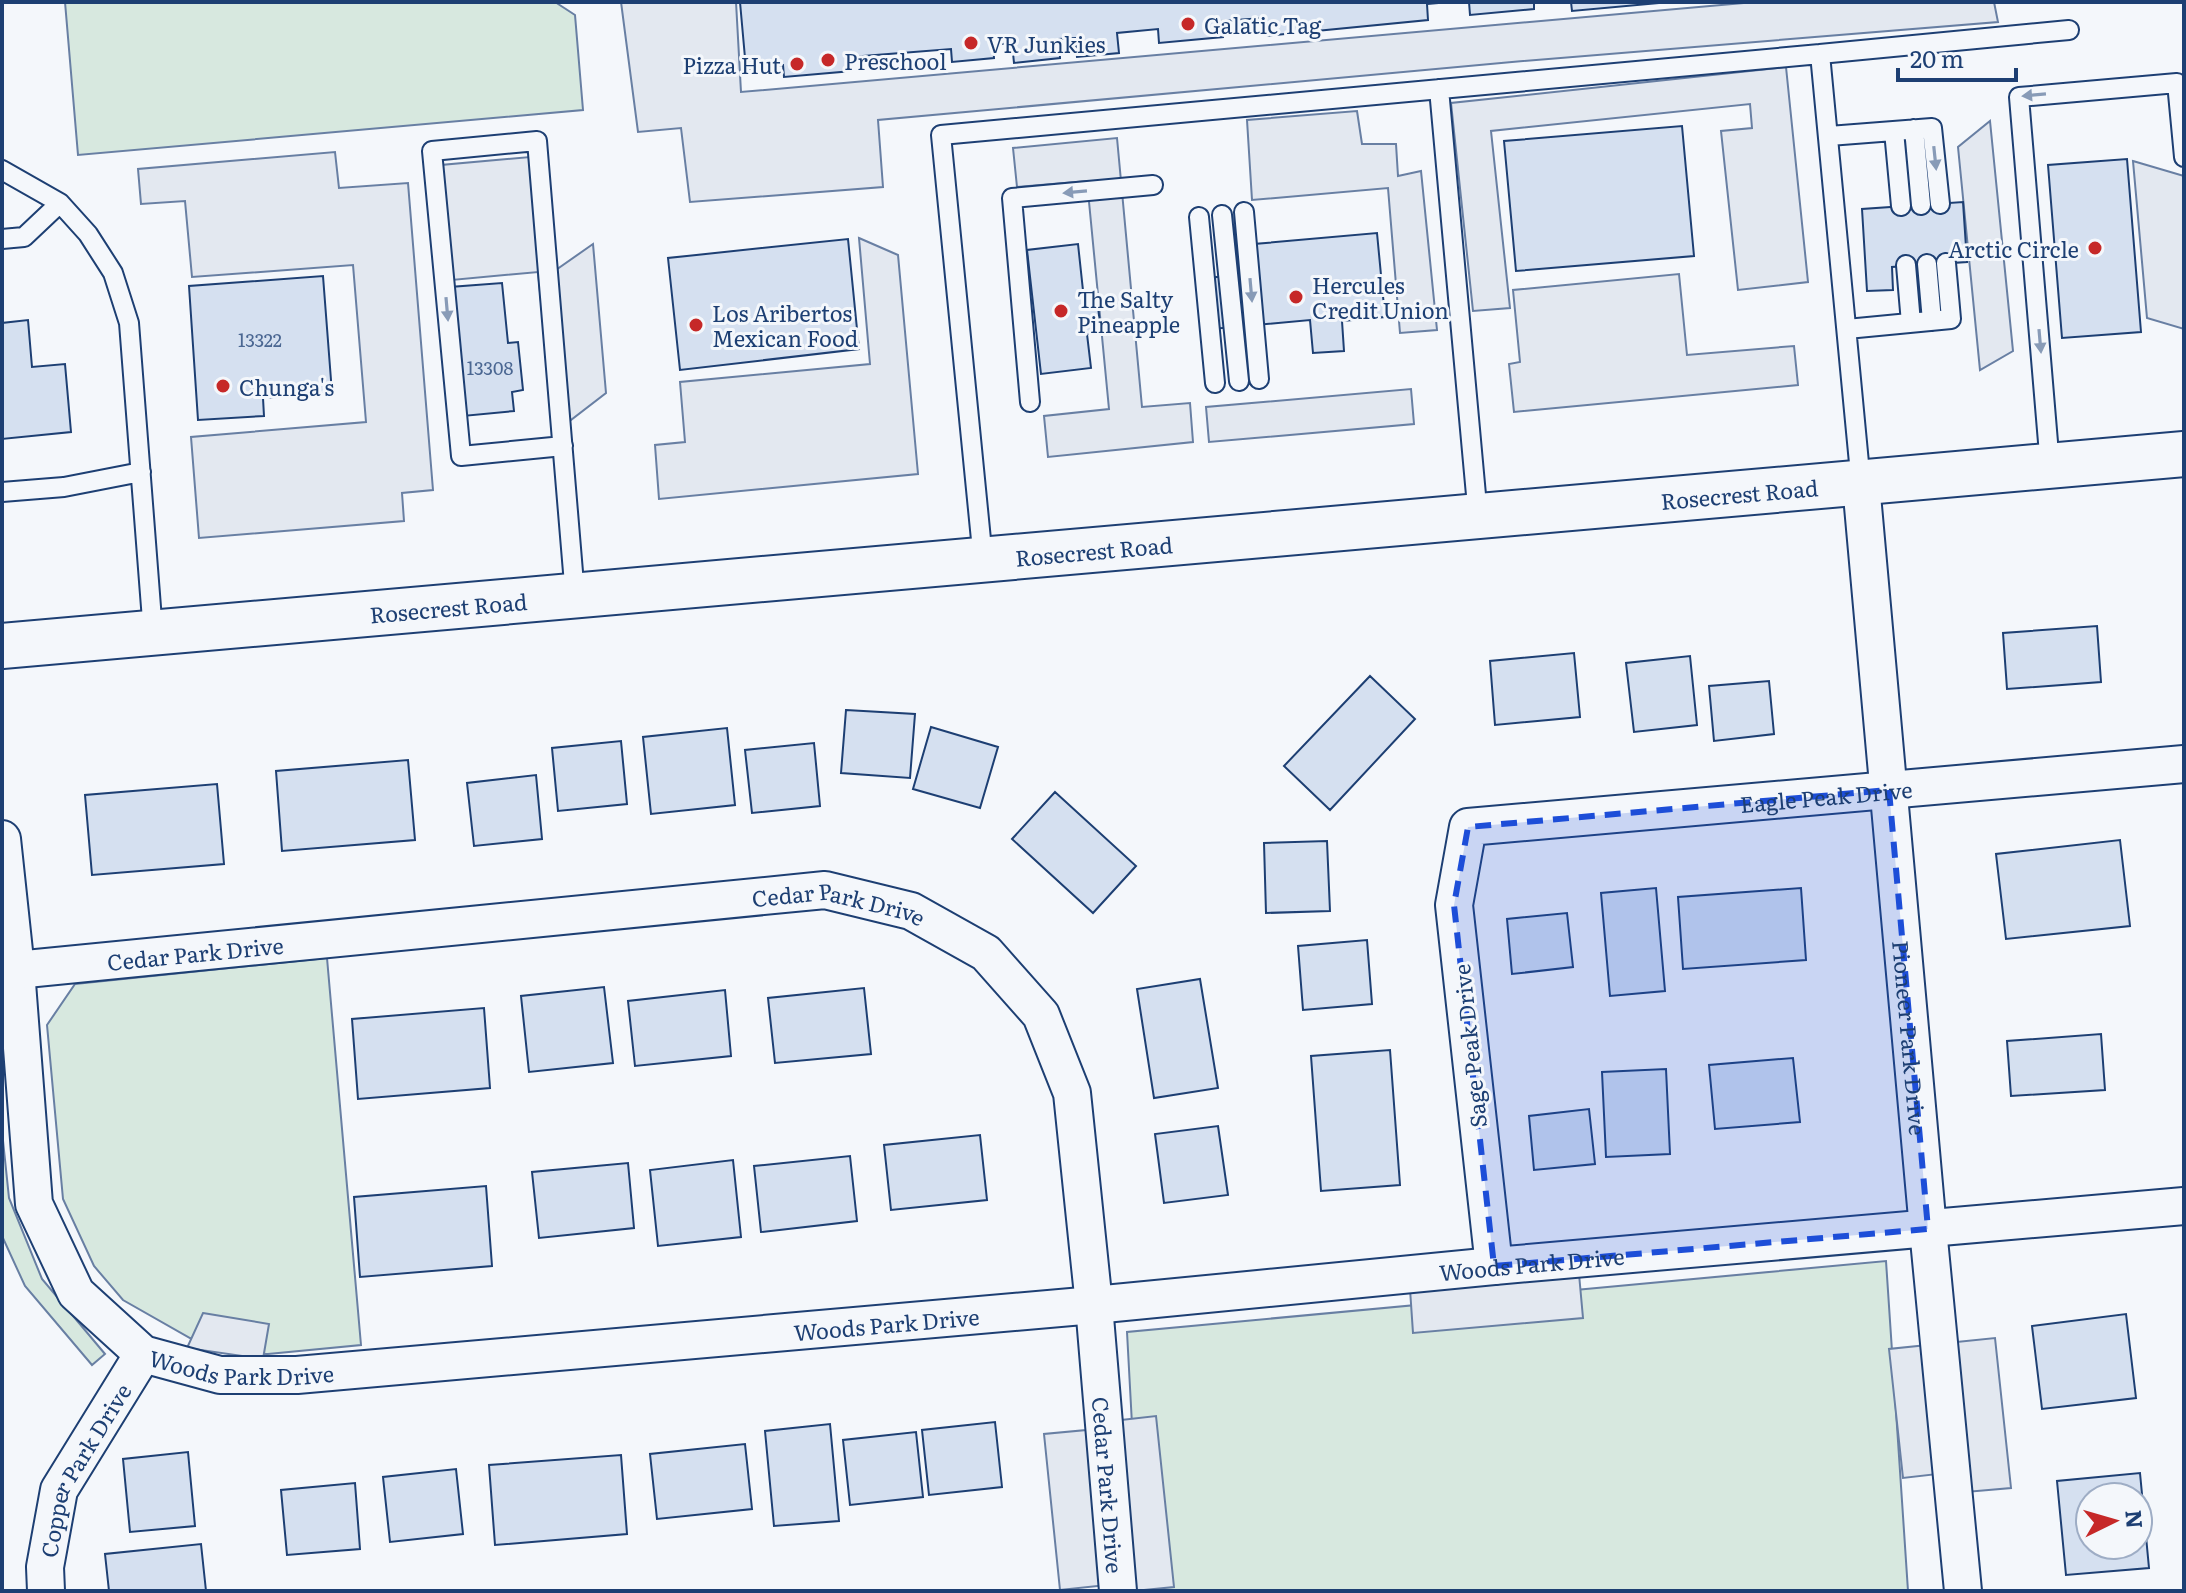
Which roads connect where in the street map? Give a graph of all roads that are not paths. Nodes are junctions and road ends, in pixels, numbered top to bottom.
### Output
1 (2069, 30) dead end
2 (1820, 54) junction
3 (1439, 89) junction
4 (1894, 131) junction
5 (1829, 136) junction
6 (2184, 157) edge
7 (2, 170) edge
8 (1153, 185) dead end
9 (60, 203) junction
10 (1930, 204) dead end
11 (1901, 206) dead end
12 (1244, 212) dead end
13 (1222, 215) dead end
14 (1199, 217) dead end
15 (2, 239) edge
16 (1936, 264) dead end
17 (1906, 265) dead end
18 (1911, 323) junction
19 (1847, 329) junction
20 (1259, 379) dead end
21 (1239, 381) dead end
22 (1215, 383) dead end
23 (1030, 402) dead end
24 (563, 446) junction
25 (2184, 454) edge
26 (2050, 466) junction
27 (141, 472) junction
28 (1861, 484) junction
29 (2, 492) edge
30 (1478, 517) junction
31 (983, 560) junction
32 (575, 596) junction
33 (153, 633) junction
34 (2, 646) edge
35 (2184, 764) edge
36 (1889, 790) junction
37 (1468, 827) joint
38 (2, 839) edge
39 (16, 970) junction
40 (2184, 1206) edge
41 (1928, 1229) junction
42 (1494, 1266) junction
43 (1094, 1305) junction
44 (143, 1354) junction
45 (46, 1591) edge
46 (1118, 1591) edge
47 (1963, 1591) edge

1 - 2 lane
2 - 3 lane
2 - 5 lane
3 - 30 lane
3 - 31 lane
4 - 5 lane
4 -> 10 lane
4 - 11 lane
5 - 19 lane
6 -> 26 lane
7 - 9 lane
8 -> 23 lane
9 - 15 lane
9 - 27 lane
12 -> 20 lane
13 - 21 lane
14 - 22 lane
16 - 18 lane
17 - 18 lane
18 - 19 lane
19 - 28 lane
24 -> 24 lane
24 - 32 lane
25 - 26 main road, Rosecrest Road
26 - 28 main road, Rosecrest Road
27 - 29 lane
27 - 33 lane
28 - 30 main road, Rosecrest Road
28 - 36 street, Pioneer Park Drive
30 - 31 main road, Rosecrest Road
31 - 32 main road, Rosecrest Road
32 - 33 main road, Rosecrest Road
33 - 34 main road, Rosecrest Road
35 - 36 street, Eagle Peak Drive
36 - 37 street, Eagle Peak Drive
36 - 41 street, Pioneer Park Drive
37 - 42 street, Sage Peak Drive
38 - 39 street, Woods Park Drive
39 - 43 street, Cedar Park Drive
39 - 44 street, Woods Park Drive
40 - 41 street, Woods Park Drive
41 - 42 street, Woods Park Drive
41 - 47 street, Pioneer Park Drive
42 - 43 street, Woods Park Drive
43 - 44 street, Woods Park Drive
43 - 46 street, Cedar Park Drive
44 - 45 street, Copper Park Drive

